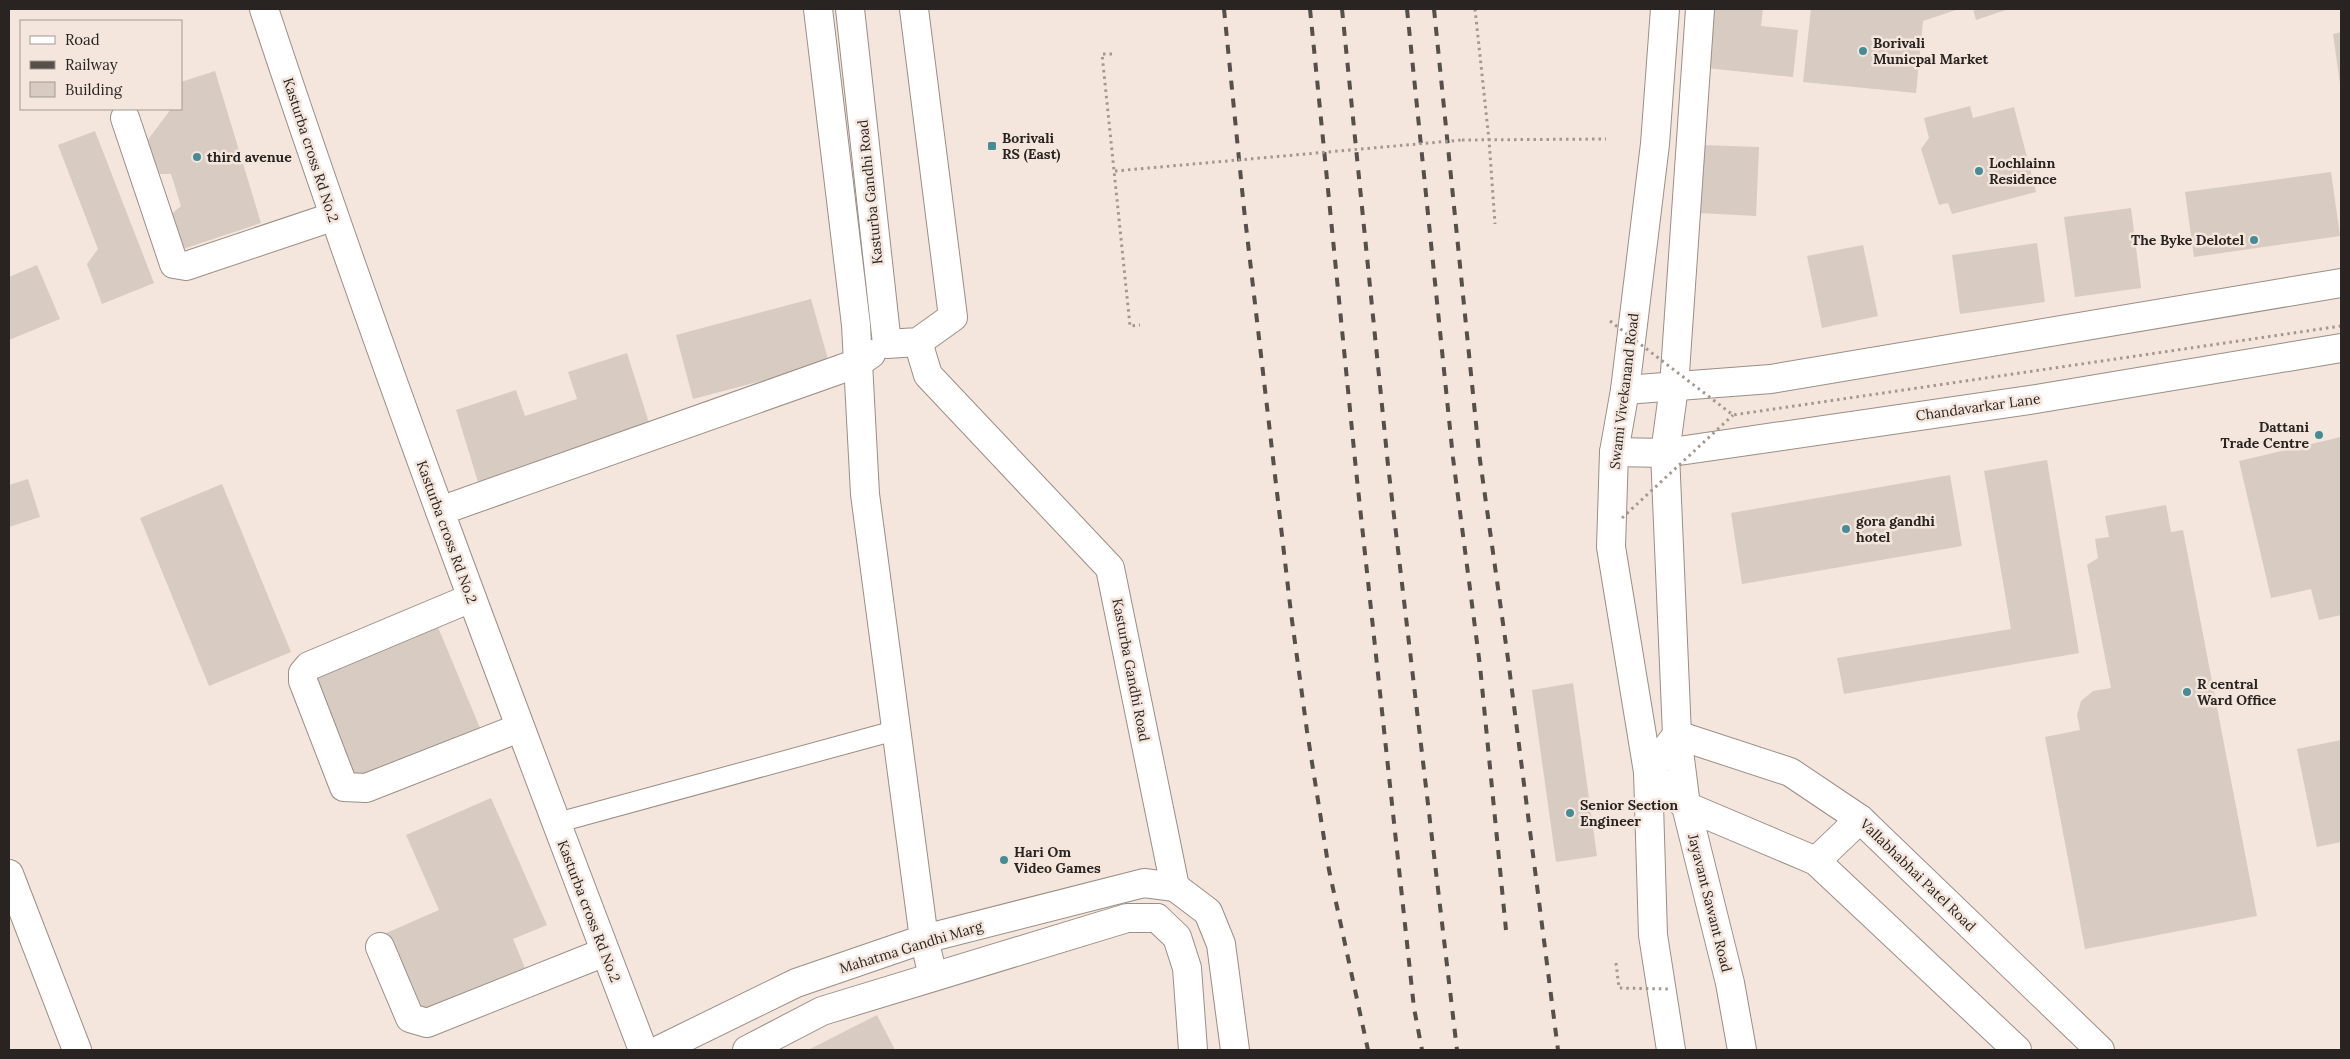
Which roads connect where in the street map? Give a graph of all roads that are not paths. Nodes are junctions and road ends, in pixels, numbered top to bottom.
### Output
1 (264, 9) edge
2 (818, 9) edge
3 (850, 9) edge
4 (914, 9) edge
5 (1665, 9) edge
6 (1700, 9) edge
7 (125, 118) dead end
8 (332, 217) junction
9 (2341, 283) edge
10 (918, 342) junction
11 (887, 344) junction
12 (2341, 348) edge
13 (858, 363) junction
14 (1674, 387) junction
15 (1625, 390) junction
16 (1614, 452) junction
17 (1665, 453) junction
18 (440, 511) junction
19 (471, 598) junction
20 (519, 728) junction
21 (897, 730) junction
22 (1677, 735) junction
23 (1648, 772) junction
24 (1686, 806) junction
25 (1860, 818) junction
26 (556, 823) junction
27 (1816, 861) junction
28 (9, 874) edge
29 (1175, 887) junction
30 (1158, 918) junction
31 (924, 939) junction
32 (380, 947) dead end
33 (605, 952) junction
34 (933, 976) junction
35 (76, 1050) edge
36 (643, 1050) edge
37 (659, 1050) edge
38 (747, 1050) edge
39 (1193, 1050) edge
40 (1234, 1050) edge
41 (1671, 1050) edge
42 (1742, 1050) edge
43 (2017, 1050) edge
44 (2100, 1050) edge

1 - 8 street, Kasturba cross Rd No.2
2 - 13 street
3 - 11 street, Kasturba Gandhi Road
4 - 10 street
5 - 15 street, Swami Vivekanand Road
6 - 14 street
7 - 8 street
8 - 18 street, Kasturba cross Rd No.2
9 - 14 street
10 - 11 street
10 - 29 street, Kasturba Gandhi Road
11 - 13 street
12 - 17 street, Chandavarkar Lane
13 - 18 street
13 - 21 street
14 - 15 street
14 - 17 street
15 - 16 street, Swami Vivekanand Road
16 - 17 street, Chandavarkar Lane
16 - 23 street, Swami Vivekanand Road
17 - 22 street
18 - 19 street, Kasturba cross Rd No.2
19 - 20 street, Kasturba cross Rd No.2
19 - 20 street
20 - 26 street, Kasturba cross Rd No.2
21 - 26 lane
21 - 31 street
22 - 23 street
22 - 24 street, Jayavant Sawant Road
22 - 25 street, Vallabhabhai Patel Road
23 - 24 street
23 - 41 street
24 - 27 street
24 - 42 street, Jayavant Sawant Road
25 - 27 street
25 - 44 street, Vallabhabhai Patel Road
26 - 33 street, Kasturba cross Rd No.2
27 - 43 street
28 - 35 street
29 - 30 street
29 - 31 street, Mahatma Gandhi Marg
29 - 40 street
30 - 34 street
30 - 39 street
31 - 34 street
31 - 37 street, Mahatma Gandhi Marg
32 - 33 street
33 - 36 street, Kasturba cross Rd No.2
34 - 38 street

